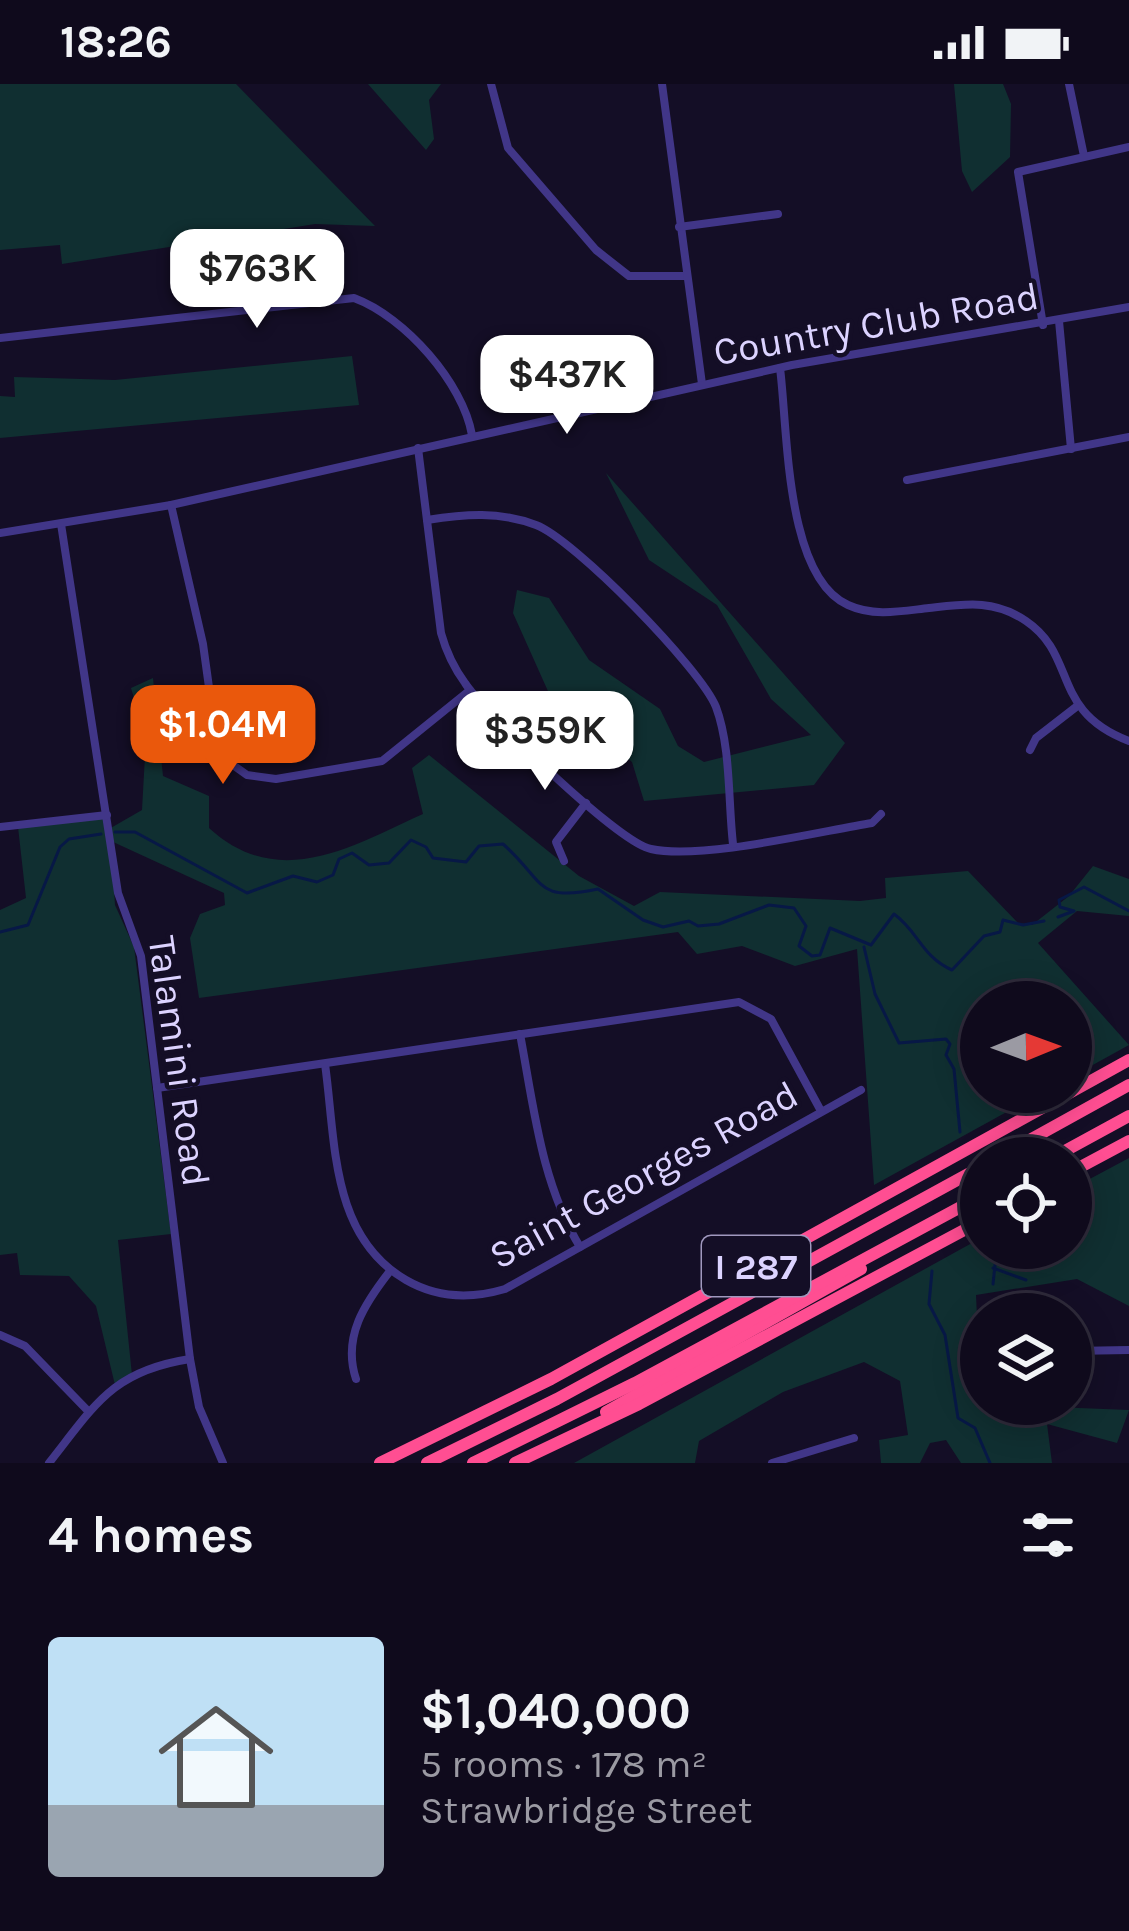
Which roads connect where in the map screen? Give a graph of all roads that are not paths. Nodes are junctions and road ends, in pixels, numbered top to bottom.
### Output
1 (491, 84) edge
2 (662, 84) edge
3 (1069, 84) edge
4 (1129, 147) edge
5 (1084, 157) junction
6 (778, 214) dead end
7 (679, 227) junction
8 (685, 276) junction
9 (1129, 307) edge
10 (1059, 321) junction
11 (1042, 325) junction
12 (0, 338) edge
13 (781, 368) junction
14 (702, 384) junction
15 (472, 436) junction
16 (1129, 437) edge
17 (418, 448) junction
18 (1071, 449) junction
19 (907, 480) dead end
20 (171, 506) junction
21 (427, 520) junction
22 (61, 524) junction
23 (0, 533) edge
24 (470, 690) junction
25 (1076, 706) junction
26 (1129, 741) edge
27 (1030, 750) dead end
28 (586, 803) junction
29 (881, 814) dead end
30 (107, 815) junction
31 (0, 827) edge
32 (733, 844) junction
33 (564, 861) dead end
34 (520, 1034) junction
35 (1129, 1060) edge
36 (325, 1064) junction
37 (1129, 1085) edge
38 (157, 1088) junction
39 (861, 1090) dead end
40 (821, 1111) junction
41 (1129, 1116) edge
42 (1035, 1137) edge
43 (1090, 1137) edge
44 (1129, 1141) edge
45 (1092, 1161) edge
46 (960, 1178) edge
47 (960, 1207) edge
48 (924, 1227) junction
49 (960, 1232) edge
50 (580, 1247) junction
51 (391, 1271) junction
52 (0, 1335) edge
53 (1129, 1350) edge
54 (1092, 1351) edge
55 (190, 1359) junction
56 (356, 1379) dead end
57 (89, 1412) junction
58 (854, 1438) dead end
59 (560, 1441) junction
60 (49, 1463) edge
61 (223, 1463) edge
62 (380, 1463) edge
63 (427, 1463) edge
64 (473, 1463) edge
65 (515, 1463) edge
66 (772, 1463) edge

1 - 8 street
2 - 7 street
3 - 5 street
4 - 5 street
5 - 11 street
6 - 7 street
7 - 8 street
8 - 14 street
9 - 10 street, Country Club Road
10 - 11 street, Country Club Road
10 - 18 street
11 - 13 street, Country Club Road
12 - 15 street
13 - 14 street, Country Club Road
13 - 25 street
14 - 15 street, Country Club Road
15 - 17 street, Country Club Road
16 - 18 street
17 - 20 street, Country Club Road
17 - 21 street
18 - 19 street
20 - 22 street, Country Club Road
20 - 24 street
21 - 24 street
21 - 32 street
22 - 23 street, Country Club Road
22 - 30 street, Talamini Road
24 - 28 street
25 - 26 street
25 - 27 street
28 - 32 street
28 - 33 street
29 - 32 street
30 - 31 street
30 - 38 street, Talamini Road
34 - 36 street
34 - 40 street
34 - 50 street
35 - 62 highway, I 287
36 - 38 street
36 - 51 street, Saint Georges Road
37 - 42 highway
38 - 55 street, Talamini Road
39 - 40 street, Saint Georges Road
40 - 50 street, Saint Georges Road
41 - 43 highway
44 - 45 highway
46 - 63 highway, I 287
47 - 48 highway, I 287
48 - 59 highway
48 - 64 highway, I 287
49 - 59 highway, I 287
50 - 51 street, Saint Georges Road
51 - 56 street
52 - 57 street
53 - 54 street
55 - 57 street
55 - 61 street, Talamini Road
57 - 60 street
58 - 66 street
59 - 65 highway, I 287

